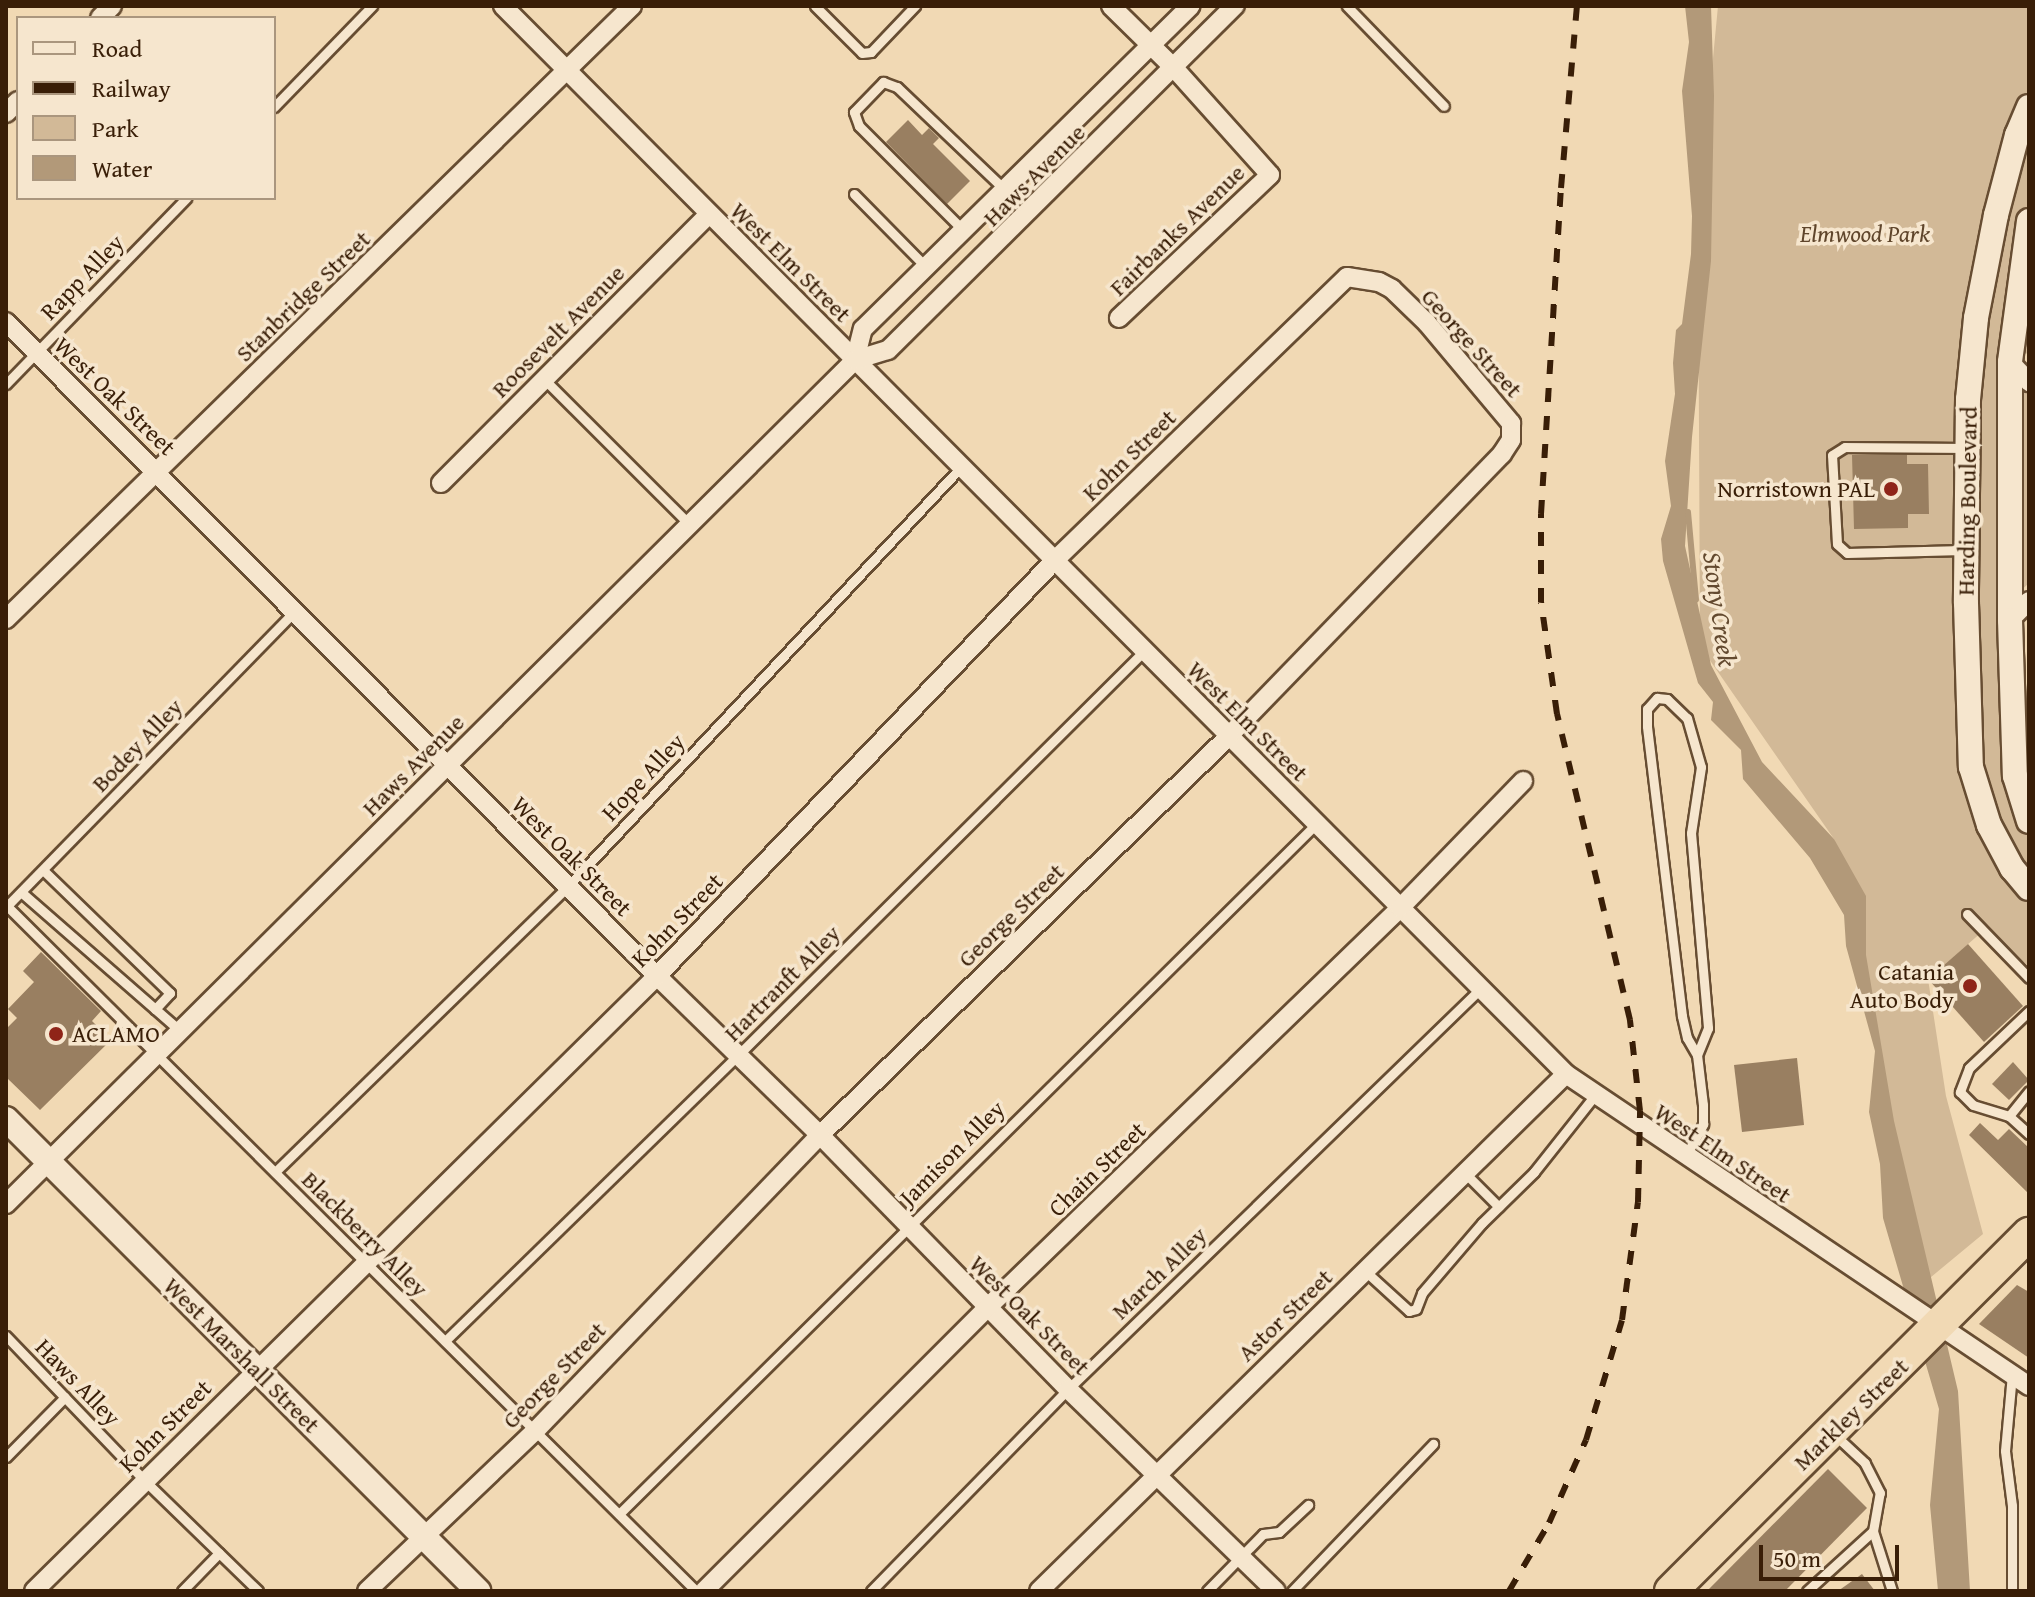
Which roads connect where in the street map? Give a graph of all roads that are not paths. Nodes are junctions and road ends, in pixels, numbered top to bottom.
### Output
1 (372, 6) edge
2 (503, 6) edge
3 (632, 6) edge
4 (815, 6) edge
5 (915, 6) edge
6 (1111, 6) edge
7 (1191, 6) edge
8 (1235, 6) edge
9 (1347, 6) edge
10 (1151, 45) junction
11 (1175, 69) junction
12 (567, 71) junction
13 (276, 105) edge
14 (1444, 106) dead end
15 (2029, 107) edge
16 (1003, 188) junction
17 (854, 194) dead end
18 (184, 200) edge
19 (987, 206) junction
20 (709, 214) junction
21 (2029, 221) edge
22 (962, 229) junction
23 (1011, 231) junction
24 (925, 266) junction
25 (1347, 277) joint
26 (1119, 318) dead end
27 (6, 322) edge
28 (36, 353) junction
29 (855, 360) junction
30 (2010, 362) junction
31 (544, 379) junction
32 (2029, 382) edge
33 (6, 384) edge
34 (1968, 448) junction
35 (961, 467) junction
36 (158, 471) junction
37 (441, 483) dead end
38 (688, 523) junction
39 (1966, 550) junction
40 (1054, 561) junction
41 (2029, 601) edge
42 (294, 612) junction
43 (6, 619) edge
44 (2010, 620) junction
45 (1144, 651) junction
46 (1229, 736) junction
47 (448, 765) junction
48 (1523, 781) dead end
49 (2029, 821) edge
50 (1316, 824) junction
51 (43, 870) junction
52 (568, 886) junction
53 (2029, 888) edge
54 (21, 892) junction
55 (6, 905) edge
56 (1400, 908) junction
57 (1967, 914) dead end
58 (657, 976) junction
59 (2029, 978) edge
60 (1480, 989) junction
61 (155, 1009) junction
62 (2029, 1011) edge
63 (178, 1029) junction
64 (155, 1052) junction
65 (1697, 1055) junction
66 (737, 1056) junction
67 (1566, 1074) junction
68 (2029, 1091) edge
69 (1595, 1095) junction
70 (2009, 1116) junction
71 (6, 1119) edge
72 (2029, 1134) edge
73 (820, 1135) junction
74 (1685, 1157) junction
75 (48, 1161) junction
76 (275, 1172) junction
77 (1464, 1172) junction
78 (6, 1204) edge
79 (1499, 1207) junction
80 (908, 1225) junction
81 (2026, 1242) edge
82 (366, 1262) junction
83 (1364, 1270) junction
84 (988, 1307) junction
85 (1938, 1328) junction
86 (6, 1336) edge
87 (445, 1341) junction
88 (255, 1370) junction
89 (2012, 1374) junction
90 (2029, 1386) edge
91 (1068, 1389) junction
92 (65, 1397) junction
93 (535, 1431) junction
94 (1832, 1433) junction
95 (1433, 1444) dead end
96 (6, 1457) edge
97 (1156, 1474) junction
98 (144, 1480) junction
99 (1308, 1505) dead end
100 (619, 1514) junction
101 (1873, 1531) junction
102 (423, 1535) junction
103 (219, 1553) junction
104 (1241, 1557) junction
105 (34, 1591) edge
106 (182, 1591) edge
107 (258, 1591) edge
108 (367, 1591) edge
109 (478, 1591) edge
110 (696, 1591) edge
111 (704, 1591) edge
112 (871, 1591) edge
113 (1039, 1591) edge
114 (1207, 1591) edge
115 (1276, 1591) edge
116 (1292, 1591) edge
117 (1671, 1591) edge
118 (1807, 1591) edge
119 (1892, 1591) edge
120 (2012, 1591) edge

1 - 13 lane
2 - 12 street, West Elm Street
3 - 12 street, Stanbridge Street
4 - 5 lane
6 - 10 street
7 - 10 street, Haws Avenue
8 - 11 street, Haws Avenue
9 - 14 lane
10 - 11 street
10 - 16 street, Haws Avenue
11 - 23 street, Haws Avenue
11 - 26 street, Fairbanks Avenue
12 - 20 street, West Elm Street
12 - 36 street, Stanbridge Street
15 - 34 street, Harding Boulevard
16 - 19 street, Haws Avenue
16 - 22 lane
17 - 24 lane
18 - 28 lane, Rapp Alley
19 - 22 street, Haws Avenue
19 - 23 street
20 - 29 street, West Elm Street
20 - 31 street, Roosevelt Avenue
21 - 30 street, Harding Boulevard
22 - 24 street, Haws Avenue
23 - 29 street, Haws Avenue
24 - 29 street, Haws Avenue
25 - 40 street, Kohn Street
25 - 46 street, George Street
27 - 28 street, West Oak Street
28 - 33 lane, Rapp Alley
28 - 36 street, West Oak Street
29 - 35 street, West Elm Street
29 - 38 street, Haws Avenue
30 - 32 street
30 - 44 street, Harding Boulevard
31 - 37 street, Roosevelt Avenue
31 - 38 lane
34 - 39 street, Harding Boulevard
34 - 39 lane
35 - 40 street, West Elm Street
35 - 52 lane, Hope Alley
36 - 42 street, West Oak Street
36 - 43 street, Stanbridge Street
38 - 47 street, Haws Avenue
39 - 53 street, Harding Boulevard
40 - 45 street, West Elm Street
40 - 58 street, Kohn Street
41 - 44 street
42 - 47 street, West Oak Street
42 - 51 lane, Bodey Alley
44 - 49 street, Harding Boulevard
45 - 46 street, West Elm Street
45 - 66 lane, Hartranft Alley
46 - 50 street, West Elm Street
46 - 73 street, George Street
47 - 52 street, West Oak Street
47 - 63 street, Haws Avenue
48 - 56 street, Chain Street
50 - 56 street, West Elm Street
50 - 80 lane, Jamison Alley
51 - 54 lane, Bodey Alley
51 - 61 lane
52 - 58 street, West Oak Street
52 - 76 lane, Hope Alley
54 - 55 lane, Bodey Alley
54 - 61 lane
55 - 64 lane, Blackberry Alley
56 - 60 street, West Elm Street
56 - 84 street, Chain Street
57 - 59 lane
58 - 66 street, West Oak Street
58 - 82 street, Kohn Street
60 - 67 street, West Elm Street
60 - 91 lane, March Alley
61 - 63 lane
62 - 70 lane
63 - 64 street, Haws Avenue
64 - 75 street, Haws Avenue
64 - 76 lane, Blackberry Alley
65 - 65 lane
65 - 74 lane
66 - 73 street, West Oak Street
66 - 87 lane, Hartranft Alley
67 - 69 street, West Elm Street
67 - 77 street, Astor Street
68 - 70 lane
69 - 74 street, West Elm Street
69 - 79 lane
70 - 72 lane
71 - 75 street, West Marshall Street
73 - 80 street, West Oak Street
73 - 93 street, George Street
74 - 85 street, West Elm Street
75 - 78 street, Haws Avenue
75 - 88 street, West Marshall Street
76 - 82 lane, Blackberry Alley
77 - 79 lane
77 - 83 street, Astor Street
79 - 83 lane
80 - 84 street, West Oak Street
80 - 100 lane, Jamison Alley
81 - 85 highway, Markley Street
82 - 87 lane, Blackberry Alley
82 - 88 street, Kohn Street
83 - 97 street, Astor Street
84 - 91 street, West Oak Street
84 - 111 street, Chain Street
85 - 89 street, West Elm Street
85 - 94 highway, Markley Street
86 - 92 lane, Haws Alley
87 - 93 lane, Blackberry Alley
88 - 98 street, Kohn Street
88 - 102 street, West Marshall Street
89 - 90 street, West Elm Street
89 - 120 lane
91 - 97 street, West Oak Street
91 - 112 lane, March Alley
92 - 96 lane
92 - 98 lane, Haws Alley
93 - 100 lane, Blackberry Alley
93 - 102 street, George Street
94 - 101 lane
94 - 117 highway, Markley Street
95 - 116 lane
97 - 104 street, West Oak Street
97 - 113 street, Astor Street
98 - 103 lane, Haws Alley
98 - 105 street, Kohn Street
99 - 104 lane
100 - 110 lane, Blackberry Alley
101 - 118 lane
101 - 119 lane
102 - 108 street, George Street
102 - 109 street, West Marshall Street
103 - 106 lane
103 - 107 lane, Haws Alley
104 - 114 lane
104 - 115 street, West Oak Street

